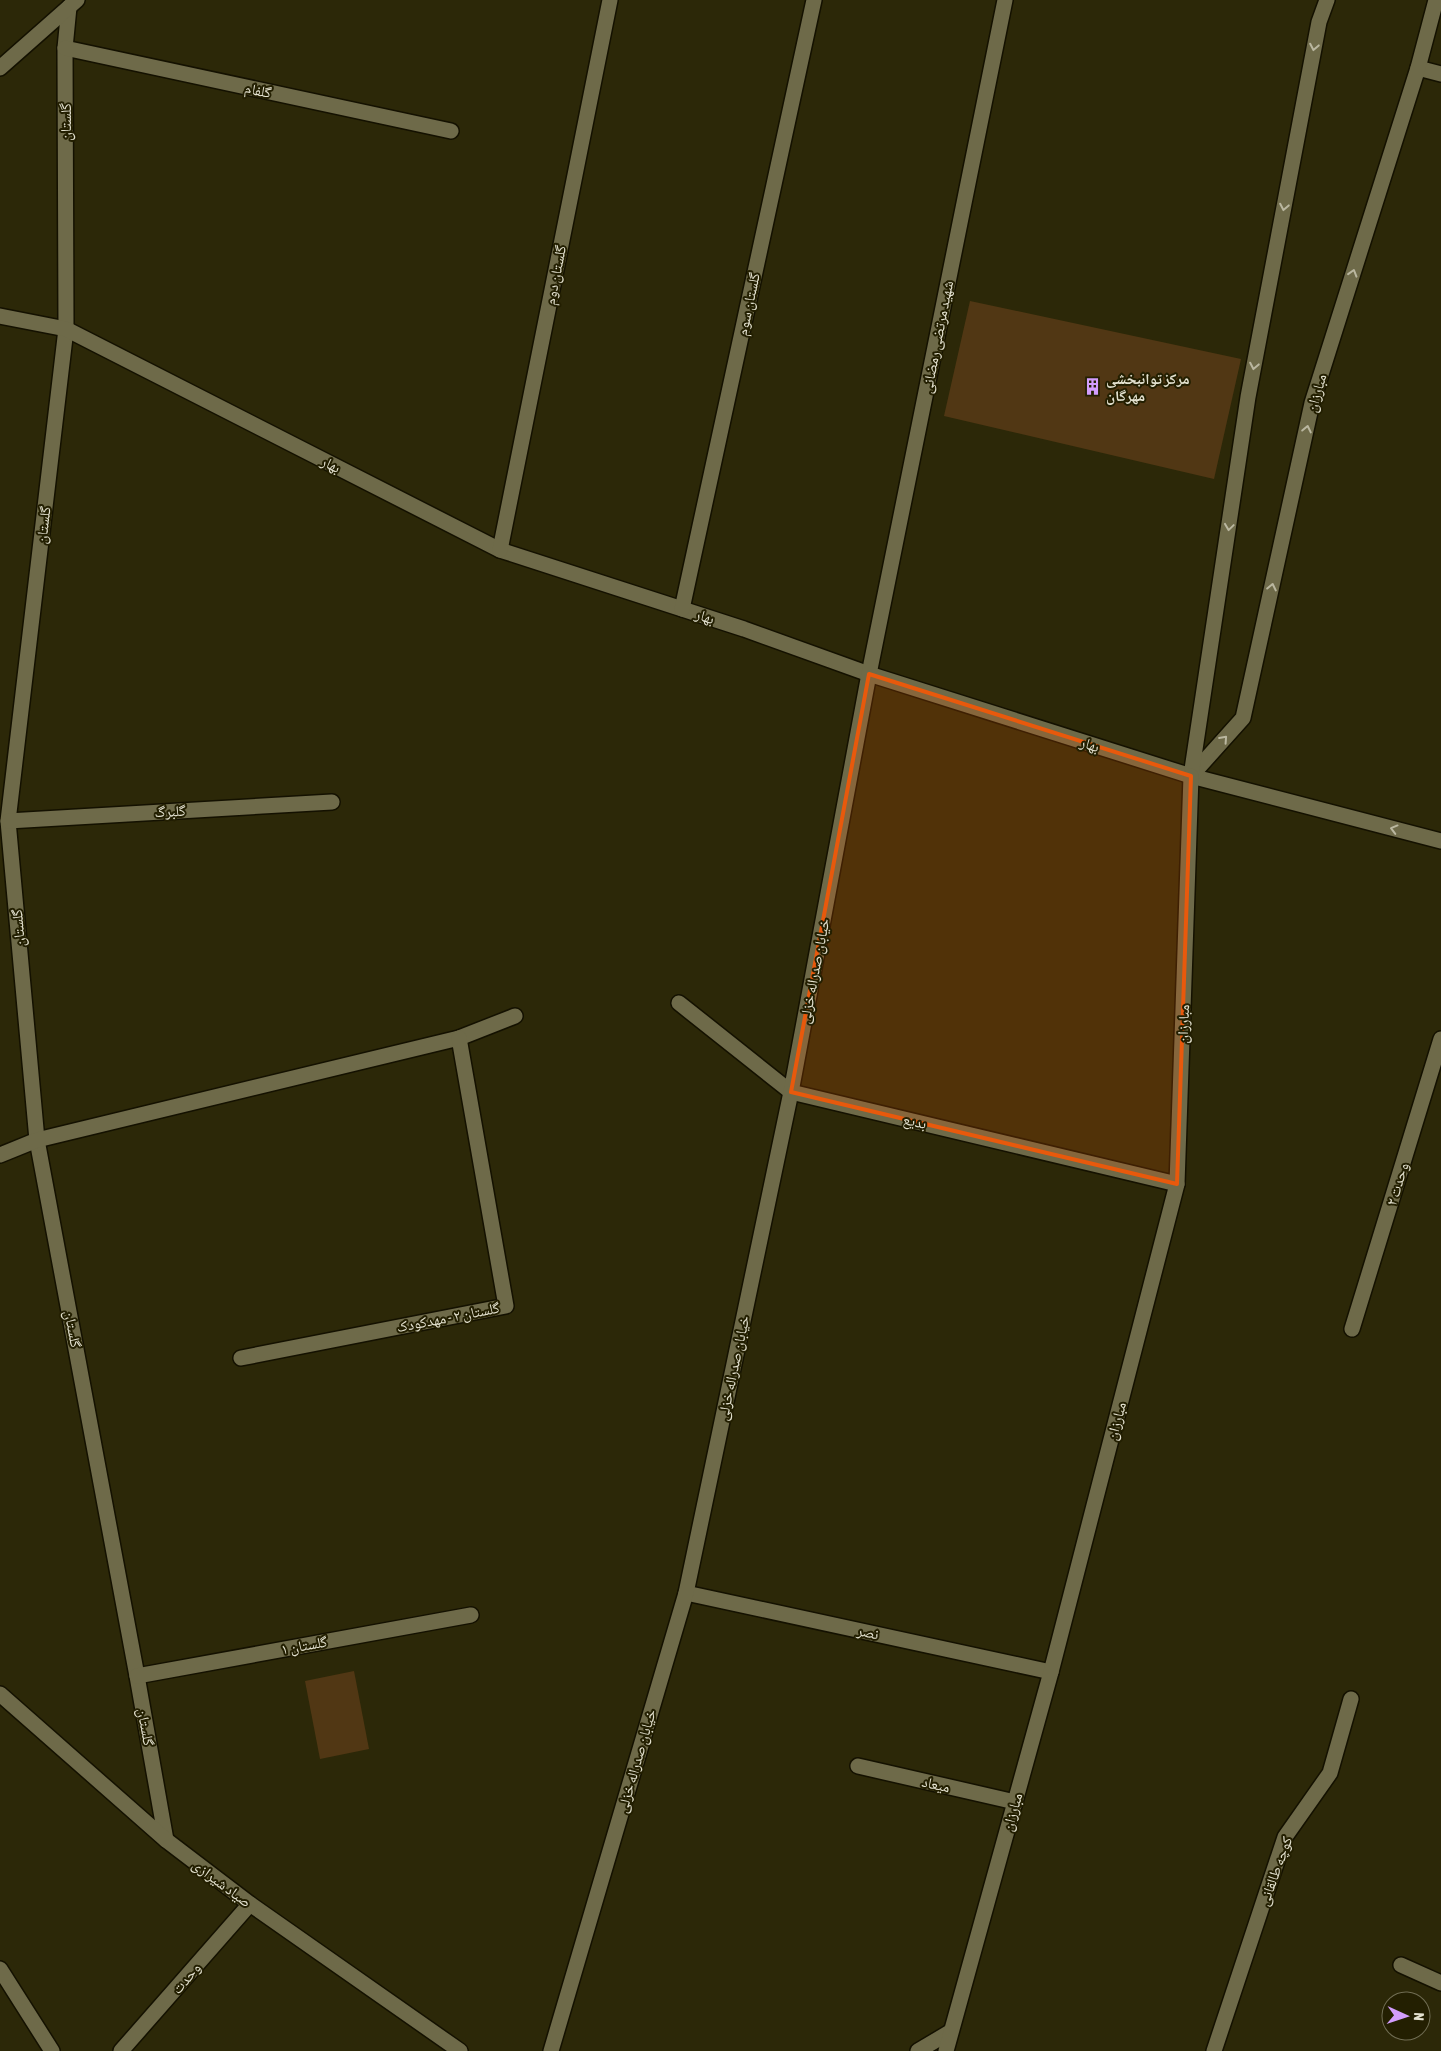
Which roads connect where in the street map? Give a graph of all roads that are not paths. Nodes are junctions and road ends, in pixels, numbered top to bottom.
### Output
1 (610, 0) edge
2 (814, 0) edge
3 (1005, 0) edge
4 (1327, 0) edge
5 (1436, 0) edge
6 (73, 4) edge
7 (65, 48) junction
8 (0, 68) edge
9 (1418, 68) junction
10 (1441, 74) edge
11 (451, 131) dead end
12 (0, 316) edge
13 (66, 328) junction
14 (500, 550) junction
15 (682, 609) junction
16 (869, 674) junction
17 (1191, 776) junction
18 (332, 802) dead end
19 (8, 821) junction
20 (1441, 842) edge
21 (679, 1003) dead end
22 (515, 1016) dead end
23 (459, 1038) junction
24 (1441, 1039) edge
25 (791, 1092) junction
26 (37, 1140) junction
27 (0, 1155) edge
28 (1177, 1184) junction
29 (1352, 1328) dead end
30 (241, 1358) dead end
31 (686, 1593) junction
32 (471, 1615) dead end
33 (1051, 1672) junction
34 (138, 1676) junction
35 (0, 1694) edge
36 (1351, 1699) dead end
37 (858, 1766) dead end
38 (1015, 1802) junction
39 (166, 1840) junction
40 (250, 1904) junction
41 (1401, 1965) dead end
42 (0, 1969) edge
43 (1441, 1983) edge
44 (950, 2032) junction
45 (453, 2049) edge
46 (52, 2051) edge
47 (121, 2051) edge
48 (551, 2051) edge
49 (918, 2051) edge
50 (946, 2051) edge
51 (1214, 2051) edge

1 - 14 street, گلستان دوم
2 - 15 street, گلستان سوم
3 - 16 street, شهید مرتضی رمضانی
4 -> 17 street, مبارزان
5 - 9 street, مبارزان
6 - 7 street, گلستان
6 - 8 street
7 - 11 street, گلفام
7 - 13 street, گلستان
9 - 10 street
17 -> 9 street, مبارزان
12 - 13 street, بهار
13 - 14 street, بهار
13 - 19 street, گلستان
14 - 15 street, بهار
15 - 16 street, بهار
16 - 17 street, بهار
16 - 25 street, خیابان صدراله خزلی
20 -> 17 street, بهار
17 - 28 street, مبارزان
18 - 19 street, گلبرگ
19 - 26 street, گلستان
21 - 25 street, بدیع
22 - 23 street
23 - 26 street
23 - 30 street, گلستان ۲ - مهدکودک
24 - 29 street, وحدت ۲
25 - 28 street, بدیع
25 - 31 street, خیابان صدراله خزلی
26 - 27 street
26 - 34 street, گلستان
28 - 33 street, مبارزان
31 - 33 street, نصر
31 - 48 street, خیابان صدراله خزلی
32 - 34 street, گلستان ۱
33 - 38 street, مبارزان
34 - 39 street, گلستان
35 - 39 street, صیاد شیرازی
36 - 51 street, کوچه طالقانی
37 - 38 street, میعاد
38 - 44 street, مبارزان
39 - 40 street, صیاد شیرازی
40 - 45 street, صیاد شیرازی
40 - 47 street, وحدت
41 - 43 street
42 - 46 street
44 - 49 street
44 - 50 street, مبارزان

